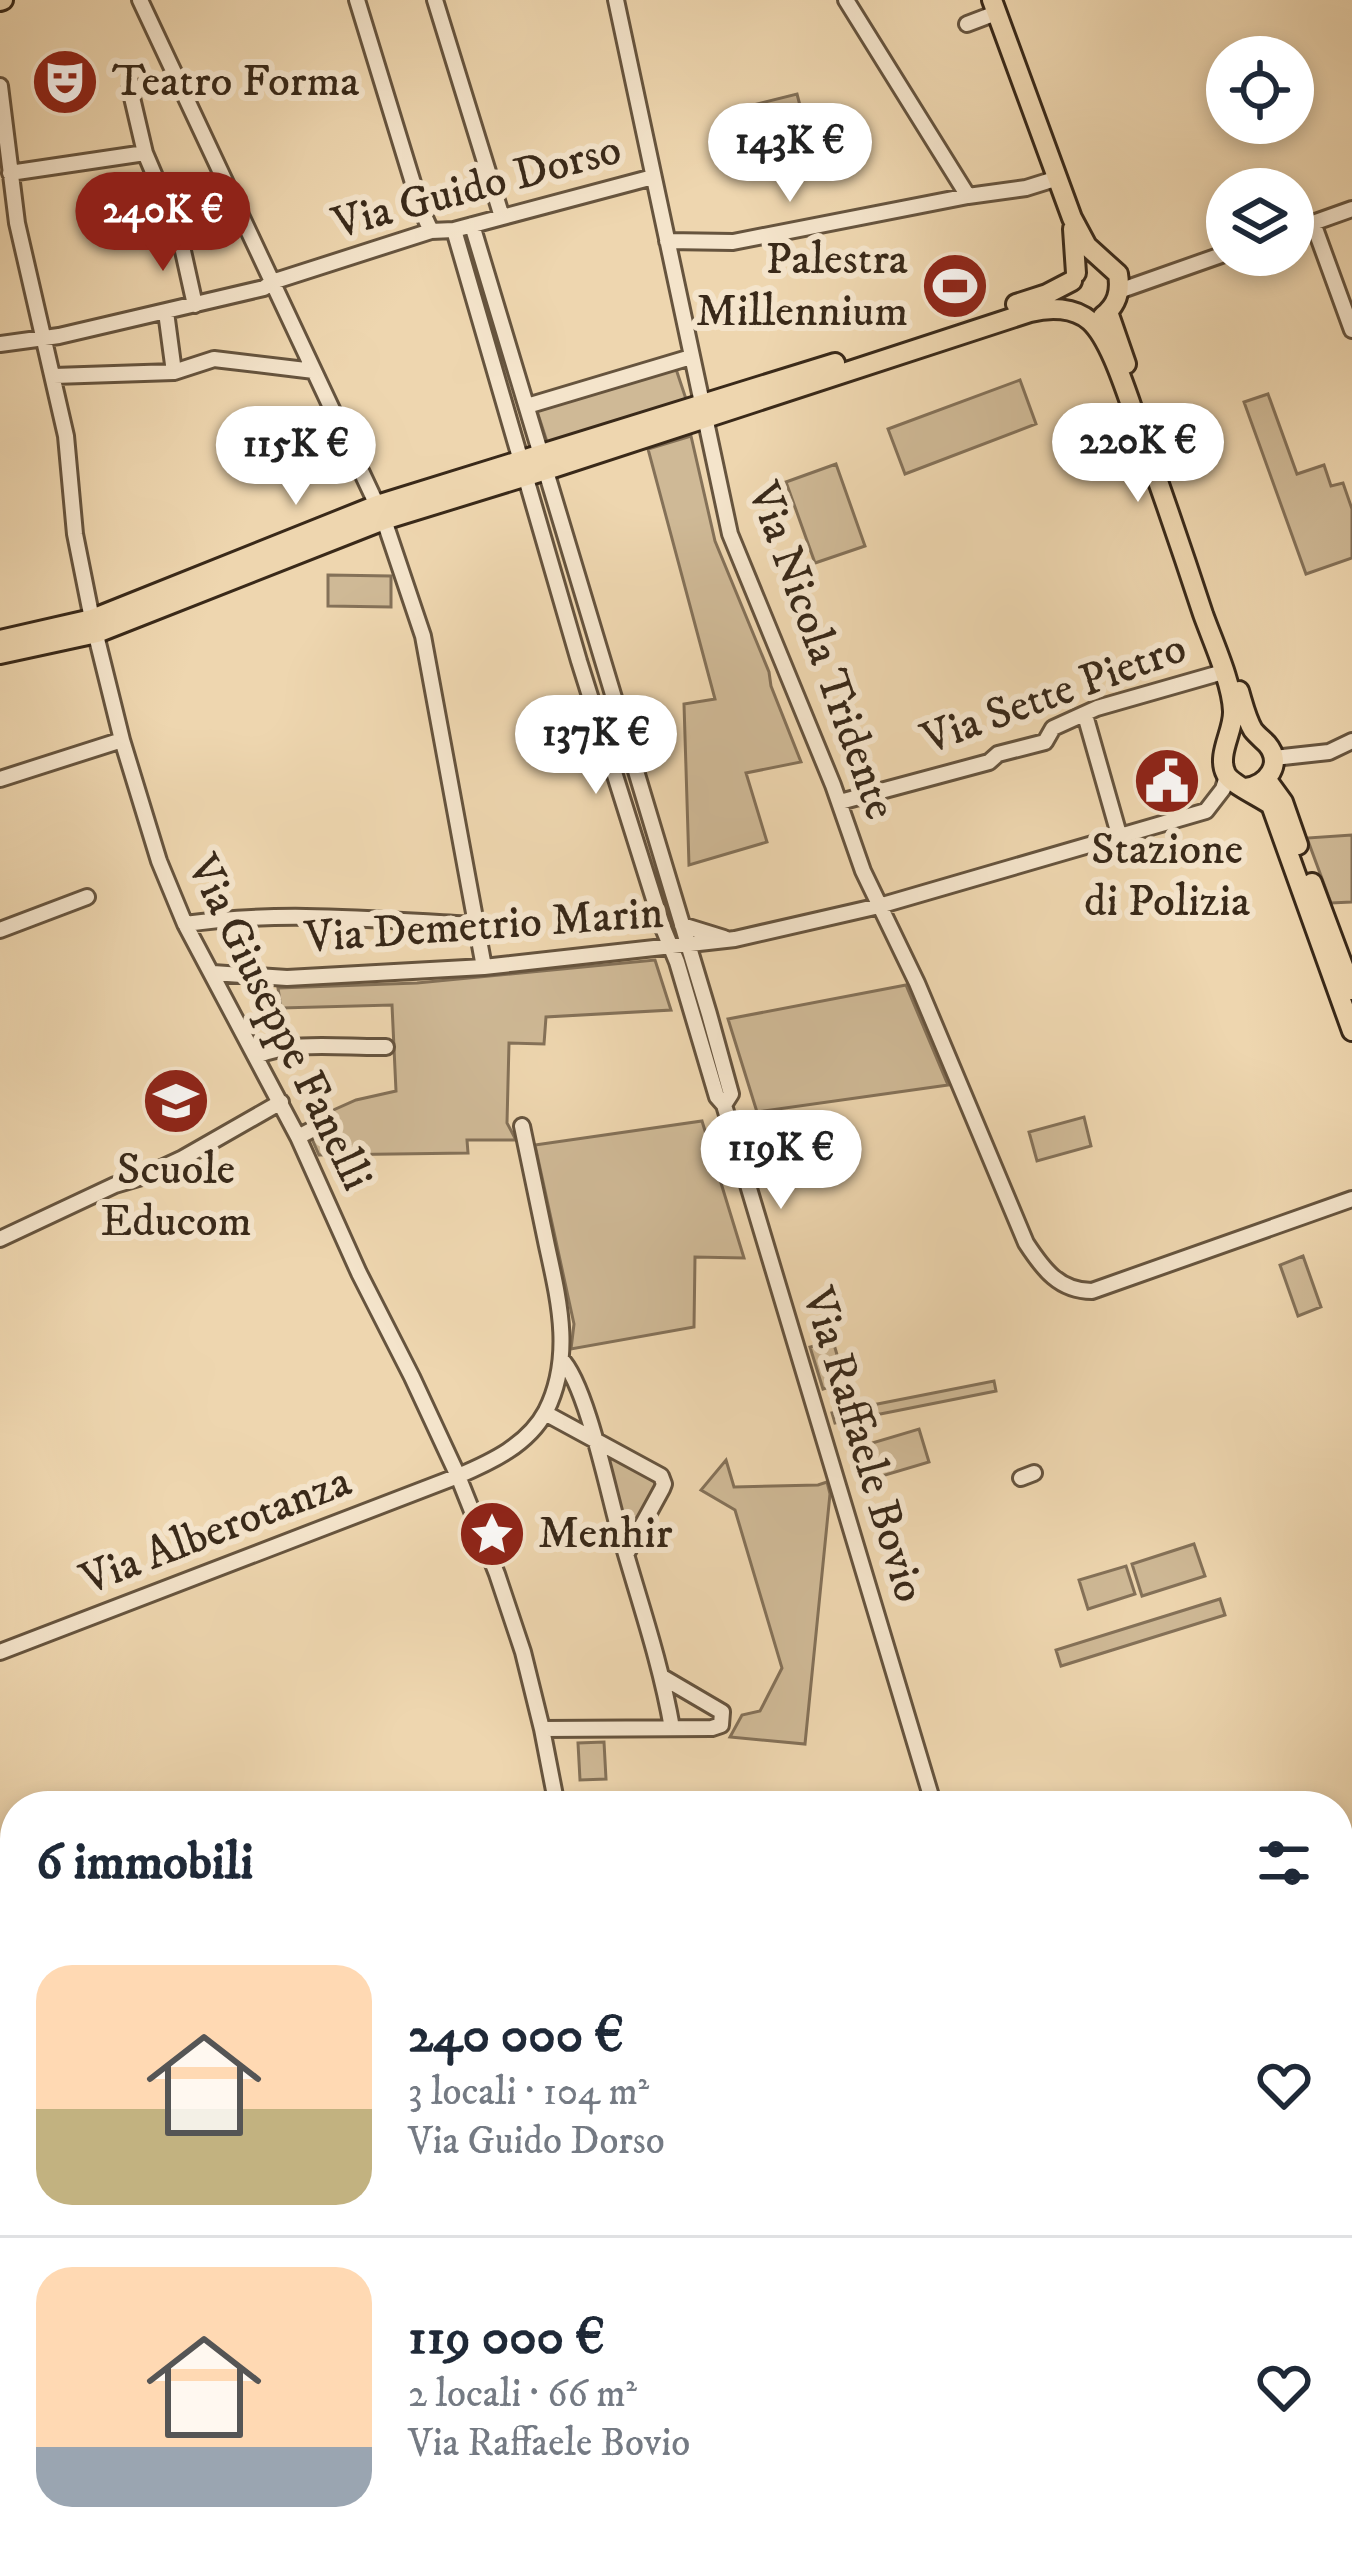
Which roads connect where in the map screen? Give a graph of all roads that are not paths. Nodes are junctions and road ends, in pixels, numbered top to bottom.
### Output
1 (140, 0) edge
2 (357, 0) edge
3 (435, 0) edge
4 (616, 0) edge
5 (846, 0) edge
6 (994, 7) edge
7 (967, 24) dead end
8 (179, 82) junction
9 (0, 86) edge
10 (145, 153) junction
11 (10, 173) junction
12 (652, 177) junction
13 (1058, 178) junction
14 (968, 196) junction
15 (1352, 209) edge
16 (502, 217) junction
17 (1072, 218) junction
18 (175, 223) junction
19 (1314, 223) edge
20 (472, 225) junction
21 (1314, 226) edge
22 (454, 230) junction
23 (431, 231) junction
24 (139, 233) dead end
25 (667, 241) junction
26 (1206, 260) edge
27 (1101, 261) junction
28 (1074, 277) junction
29 (272, 282) junction
30 (1119, 291) junction
31 (195, 305) junction
32 (166, 312) junction
33 (1090, 314) junction
34 (1352, 330) edge
35 (44, 337) junction
36 (0, 344) edge
37 (691, 357) junction
38 (314, 371) junction
39 (174, 372) junction
40 (54, 376) junction
41 (527, 406) junction
42 (704, 412) junction
43 (534, 466) junction
44 (380, 513) junction
45 (578, 575) junction
46 (556, 582) junction
47 (95, 626) junction
48 (0, 640) edge
49 (0, 654) edge
50 (1223, 672) junction
51 (614, 695) junction
52 (592, 701) junction
53 (1085, 715) junction
54 (1260, 739) junction
55 (122, 740) junction
56 (1352, 741) edge
57 (1225, 751) junction
58 (1274, 758) junction
59 (1227, 776) junction
60 (0, 779) edge
61 (1267, 780) junction
62 (1246, 788) junction
63 (840, 802) junction
64 (1120, 838) junction
65 (671, 887) junction
66 (652, 893) junction
67 (87, 897) dead end
68 (880, 906) junction
69 (185, 924) junction
70 (476, 925) junction
71 (682, 925) junction
72 (0, 930) edge
73 (735, 940) junction
74 (688, 946) junction
75 (671, 948) junction
76 (484, 968) junction
77 (213, 973) junction
78 (1352, 990) edge
79 (1352, 1030) edge
80 (386, 1047) dead end
81 (256, 1056) junction
82 (280, 1102) junction
83 (724, 1105) junction
84 (329, 1121) dead end
85 (522, 1126) dead end
86 (298, 1137) junction
87 (1352, 1199) edge
88 (0, 1239) edge
89 (561, 1359) junction
90 (545, 1413) junction
91 (594, 1440) junction
92 (458, 1476) junction
93 (627, 1553) junction
94 (0, 1652) edge
95 (664, 1678) junction
96 (686, 1692) junction
97 (667, 1698) junction
98 (672, 1728) junction
99 (542, 1729) junction
100 (554, 1791) edge
101 (930, 1791) edge

1 - 8 street
2 - 23 street
3 - 16 street
4 - 12 street, Via Nicola Tridente
5 - 14 street
6 - 7 street
6 - 13 main road
8 - 10 street
8 - 29 street
9 - 11 street, Via Giuseppe Fanelli
10 - 11 street
10 - 18 street
11 - 35 street, Via Giuseppe Fanelli
12 - 16 street, Via Guido Dorso
12 - 25 street, Via Nicola Tridente
13 - 14 street
13 - 17 main road
14 - 25 street
15 - 19 street
16 - 20 street, Via Guido Dorso
17 - 27 main road
17 - 28 main road
18 - 24 street
18 - 31 street
20 - 22 street, Via Guido Dorso
20 - 41 street
21 - 34 street
22 - 23 street, Via Guido Dorso
22 - 43 street
23 - 29 street, Via Guido Dorso
25 - 37 street, Via Nicola Tridente
26 - 30 street
27 - 28 main road
27 - 30 main road
28 - 33 main road
28 - 42 main road
29 - 31 street, Via Guido Dorso
29 - 38 street
30 - 33 main road
31 - 32 street, Via Guido Dorso
32 - 35 street, Via Guido Dorso
32 - 39 street
33 - 42 main road
33 - 50 main road
33 - 54 main road
35 - 36 street, Via Guido Dorso
35 - 40 street, Via Giuseppe Fanelli
37 - 41 street
37 - 42 street, Via Nicola Tridente
38 - 39 street
38 - 44 street
39 - 40 street
40 - 47 street, Via Giuseppe Fanelli
41 - 43 street
42 - 43 main road
42 - 63 street, Via Nicola Tridente
43 - 44 main road
43 - 45 street, Via Raffaele Bovio
43 - 46 street, Via Raffaele Bovio
44 - 47 main road
44 - 70 street
45 - 46 street
45 - 51 street, Via Raffaele Bovio
46 - 52 street, Via Raffaele Bovio
47 - 48 main road
47 - 49 main road
47 - 55 street, Via Giuseppe Fanelli
50 - 53 street, Via Sette Pietro
50 - 57 main road
51 - 52 street
51 - 65 street, Via Raffaele Bovio
52 - 66 street, Via Raffaele Bovio
53 - 63 street, Via Sette Pietro
53 - 64 street
54 - 57 main road
54 - 58 main road
55 - 60 street
55 - 69 street, Via Giuseppe Fanelli
56 - 58 street
57 - 59 main road
58 - 61 main road
59 - 62 main road
59 - 64 street, Via Demetrio Marin
61 - 62 main road
61 - 78 main road
62 - 79 main road
63 - 68 street, Via Nicola Tridente
64 - 68 street, Via Demetrio Marin
65 - 66 street
65 - 71 street, Via Raffaele Bovio
66 - 75 street, Via Raffaele Bovio
67 - 72 street
68 - 73 street, Via Demetrio Marin
68 - 87 street, Via Nicola Tridente
69 - 70 street
69 - 77 street, Via Giuseppe Fanelli
70 - 76 street
71 - 73 street
71 - 74 street, Via Raffaele Bovio
73 - 74 street, Via Demetrio Marin
74 - 75 street, Via Demetrio Marin
74 - 83 street, Via Raffaele Bovio
75 - 76 street, Via Demetrio Marin
75 - 83 street, Via Raffaele Bovio
76 - 77 street, Via Demetrio Marin
77 - 81 street, Via Giuseppe Fanelli
80 - 81 street
81 - 82 street, Via Giuseppe Fanelli
82 - 86 street, Via Giuseppe Fanelli
82 - 88 street
83 - 101 street, Via Raffaele Bovio
84 - 86 street
85 - 89 street
86 - 92 street, Via Giuseppe Fanelli
89 - 90 street
89 - 91 street
90 - 91 street
90 - 92 street, Via Alberotanza
91 - 93 street
91 - 93 street
92 - 94 street, Via Alberotanza
92 - 99 street, Via Giuseppe Fanelli
93 - 95 street
95 - 96 street
95 - 97 street
96 - 97 street
96 - 98 street
97 - 98 street
98 - 99 street
99 - 100 street, Via Giuseppe Fanelli

